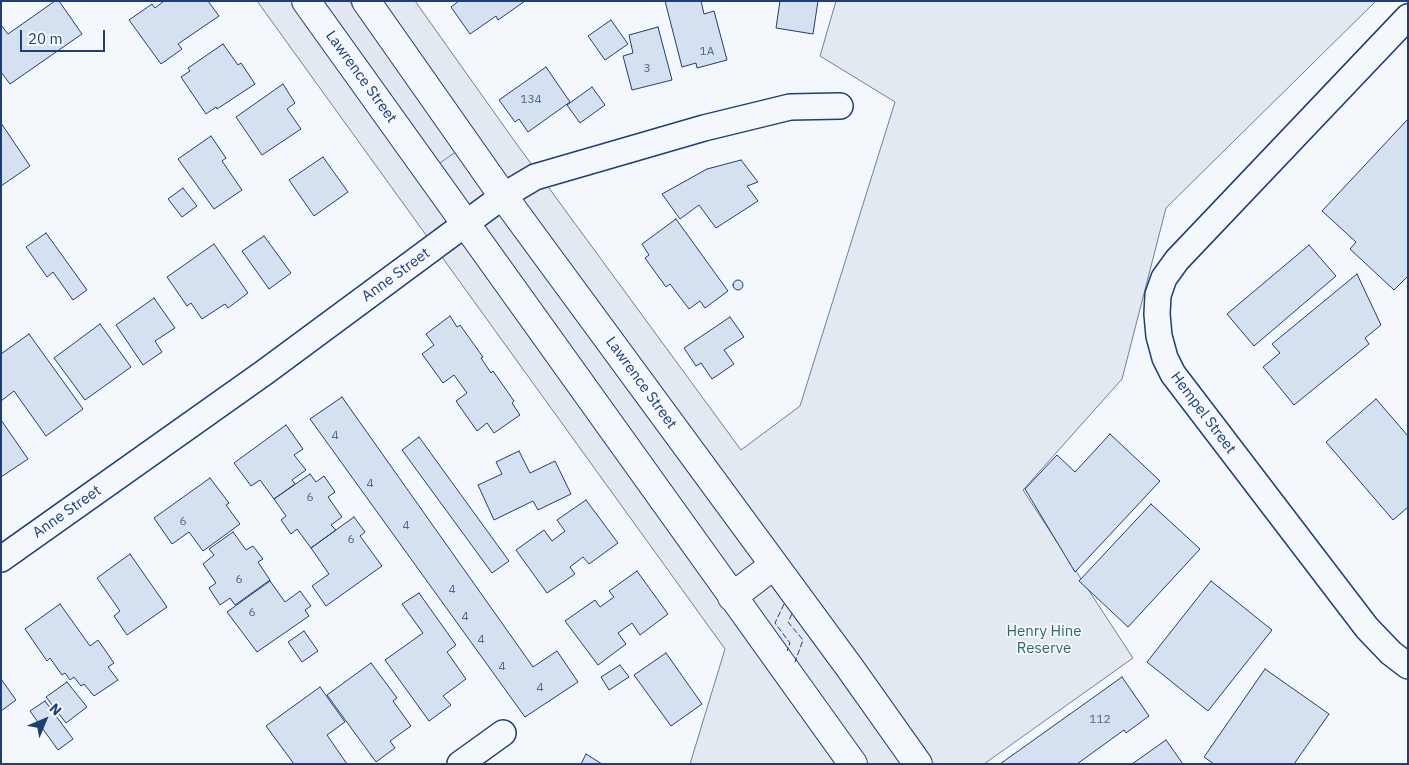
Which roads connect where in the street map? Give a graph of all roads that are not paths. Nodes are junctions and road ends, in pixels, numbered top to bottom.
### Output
1 (306, 1) edge
2 (366, 1) edge
3 (1408, 17) edge
4 (840, 106) dead end
5 (503, 196) junction
6 (466, 223) junction
7 (1, 559) edge
8 (774, 565) junction
9 (732, 597) junction
10 (1408, 666) edge
11 (503, 733) dead end
12 (460, 764) edge
13 (853, 764) edge
14 (918, 764) edge

1 - 6 street, Lawrence Street
2 - 5 street, Lawrence Street
3 - 10 street, Hempel Street
4 - 5 street, Anne Street
5 - 6 street, Anne Street
5 - 8 street, Lawrence Street
6 - 7 street, Anne Street
6 - 9 street, Lawrence Street
8 - 9 street
8 - 14 street, Lawrence Street
9 - 13 street, Lawrence Street
11 - 12 street

